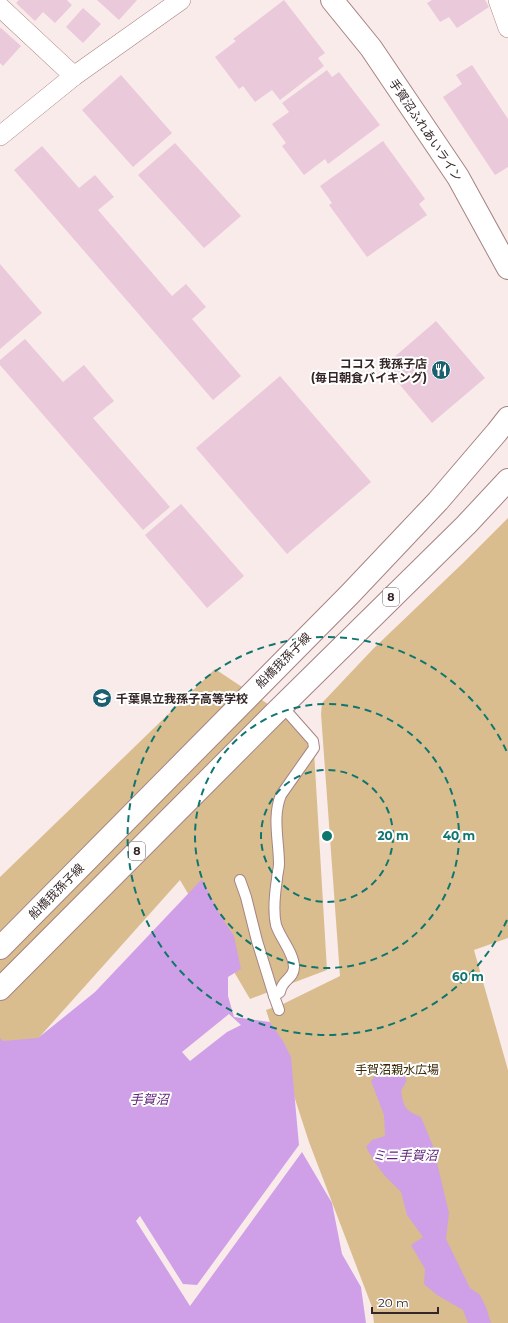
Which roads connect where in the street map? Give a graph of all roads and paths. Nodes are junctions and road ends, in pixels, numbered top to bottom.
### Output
1 (332, 0) edge
2 (498, 0) edge
3 (174, 2) edge
4 (0, 7) edge
5 (508, 28) edge
6 (74, 76) junction
7 (0, 136) edge
8 (508, 268) edge
9 (508, 418) edge
10 (508, 480) edge
11 (278, 710) junction
12 (240, 880) dead end
13 (0, 948) edge
14 (0, 989) edge
15 (274, 996) junction
16 (279, 1010) dead end

1 - 8 main road, 手賀沼ふれあいライン
2 - 5 street
3 - 6 street
4 - 6 street
6 - 7 street
9 - 13 main road, 船橋我孫子線 / 8
10 - 11 main road, 8
11 - 14 main road, 8
11 - 15 lane
12 - 15 lane
15 - 16 lane

